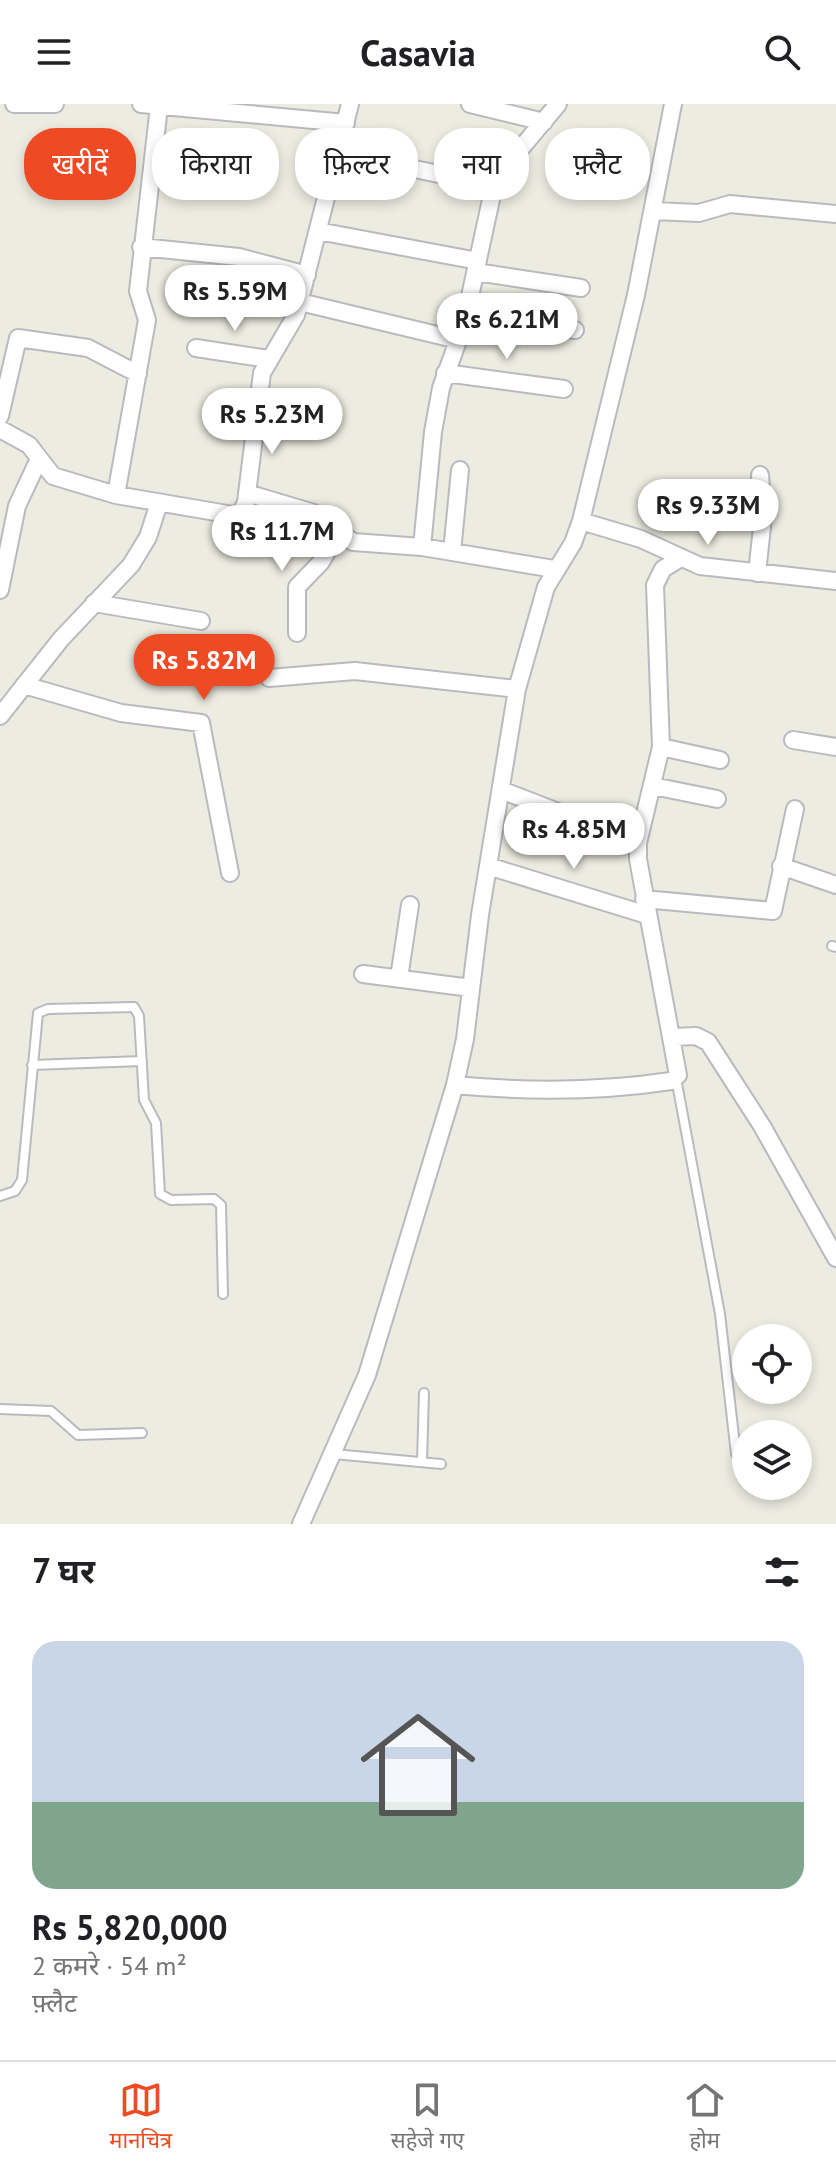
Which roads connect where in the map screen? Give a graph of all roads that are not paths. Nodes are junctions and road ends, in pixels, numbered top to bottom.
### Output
1 (14, 104) edge
2 (55, 104) edge
3 (141, 104) edge
4 (350, 104) edge
5 (470, 104) edge
6 (558, 104) edge
7 (673, 104) edge
8 (159, 106) edge
9 (544, 122) junction
10 (346, 123) junction
11 (345, 128) edge
12 (529, 139) edge
13 (326, 200) edge
14 (493, 200) edge
15 (653, 211) junction
16 (836, 214) edge
17 (318, 231) junction
18 (141, 247) junction
19 (477, 266) junction
20 (307, 275) junction
21 (581, 288) dead end
22 (300, 302) junction
23 (467, 312) junction
24 (575, 330) dead end
25 (458, 340) junction
26 (196, 348) dead end
27 (269, 359) junction
28 (445, 373) junction
29 (138, 374) junction
30 (564, 389) dead end
31 (0, 416) edge
32 (0, 429) edge
33 (39, 459) junction
34 (460, 470) dead end
35 (760, 475) dead end
36 (247, 493) junction
37 (116, 495) junction
38 (159, 503) junction
39 (581, 521) junction
40 (337, 534) junction
41 (422, 547) junction
42 (452, 552) junction
43 (679, 559) junction
44 (554, 569) junction
45 (757, 573) junction
46 (836, 581) edge
47 (0, 590) edge
48 (94, 603) junction
49 (201, 621) dead end
50 (297, 633) dead end
51 (269, 678) dead end
52 (24, 685) junction
53 (517, 689) junction
54 (0, 716) edge
55 (793, 740) dead end
56 (661, 747) junction
57 (836, 747) edge
58 (720, 760) dead end
59 (653, 786) junction
60 (501, 790) junction
61 (717, 799) dead end
62 (795, 809) dead end
63 (566, 815) dead end
64 (488, 866) junction
65 (781, 866) junction
66 (230, 873) dead end
67 (836, 885) edge
68 (410, 905) dead end
69 (646, 907) junction
70 (363, 974) dead end
71 (399, 978) junction
72 (471, 988) junction
73 (674, 1037) junction
74 (142, 1061) junction
75 (32, 1065) junction
76 (676, 1078) junction
77 (455, 1085) junction
78 (0, 1196) edge
79 (836, 1258) edge
80 (223, 1294) dead end
81 (424, 1393) dead end
82 (0, 1409) edge
83 (732, 1420) edge
84 (142, 1433) dead end
85 (334, 1454) junction
86 (422, 1462) junction
87 (441, 1464) dead end
88 (301, 1524) edge

1 - 2 street
3 - 8 street
4 - 10 street
5 - 9 street
6 - 9 street
7 - 15 street
8 - 10 street
8 - 18 street
9 - 12 street
10 - 11 street
13 - 17 street
14 - 19 street
15 - 16 street
15 - 39 street
17 - 19 street
17 - 20 street
18 - 20 street
18 - 29 street
19 - 21 street
19 - 23 street
20 - 22 street
22 - 25 street
22 - 27 street
23 - 24 street
23 - 25 street
25 - 28 street
26 - 27 street
27 - 36 street
28 - 30 street
28 - 41 street
29 - 31 street
29 - 37 street
32 - 33 street
33 - 37 street
33 - 47 street
34 - 42 street
35 - 45 street
36 - 38 street
36 - 40 street
37 - 38 street
38 - 48 street
39 - 43 street
39 - 44 street
40 - 41 street
40 - 50 street
41 - 42 street
42 - 44 street
43 - 45 street
43 - 56 street
44 - 53 street
45 - 46 street
48 - 49 street
48 - 52 street
51 - 53 street
52 - 54 street
52 - 66 street
53 - 60 street
55 - 57 street
56 - 58 street
56 - 59 street
59 - 61 street
59 - 69 street
60 - 63 street
60 - 64 street
62 - 65 street
64 - 69 street
64 - 72 street
65 - 67 street
65 - 69 street
68 - 71 street
69 - 73 street
70 - 71 street
71 - 72 street
72 - 77 street
73 - 76 street
73 - 79 street
74 - 75 lane
74 - 75 lane
74 - 80 lane
75 - 78 lane
76 - 77 street
76 - 83 lane
77 - 85 street
81 - 86 lane
82 - 84 lane
85 - 86 lane
85 - 88 street
86 - 87 lane

